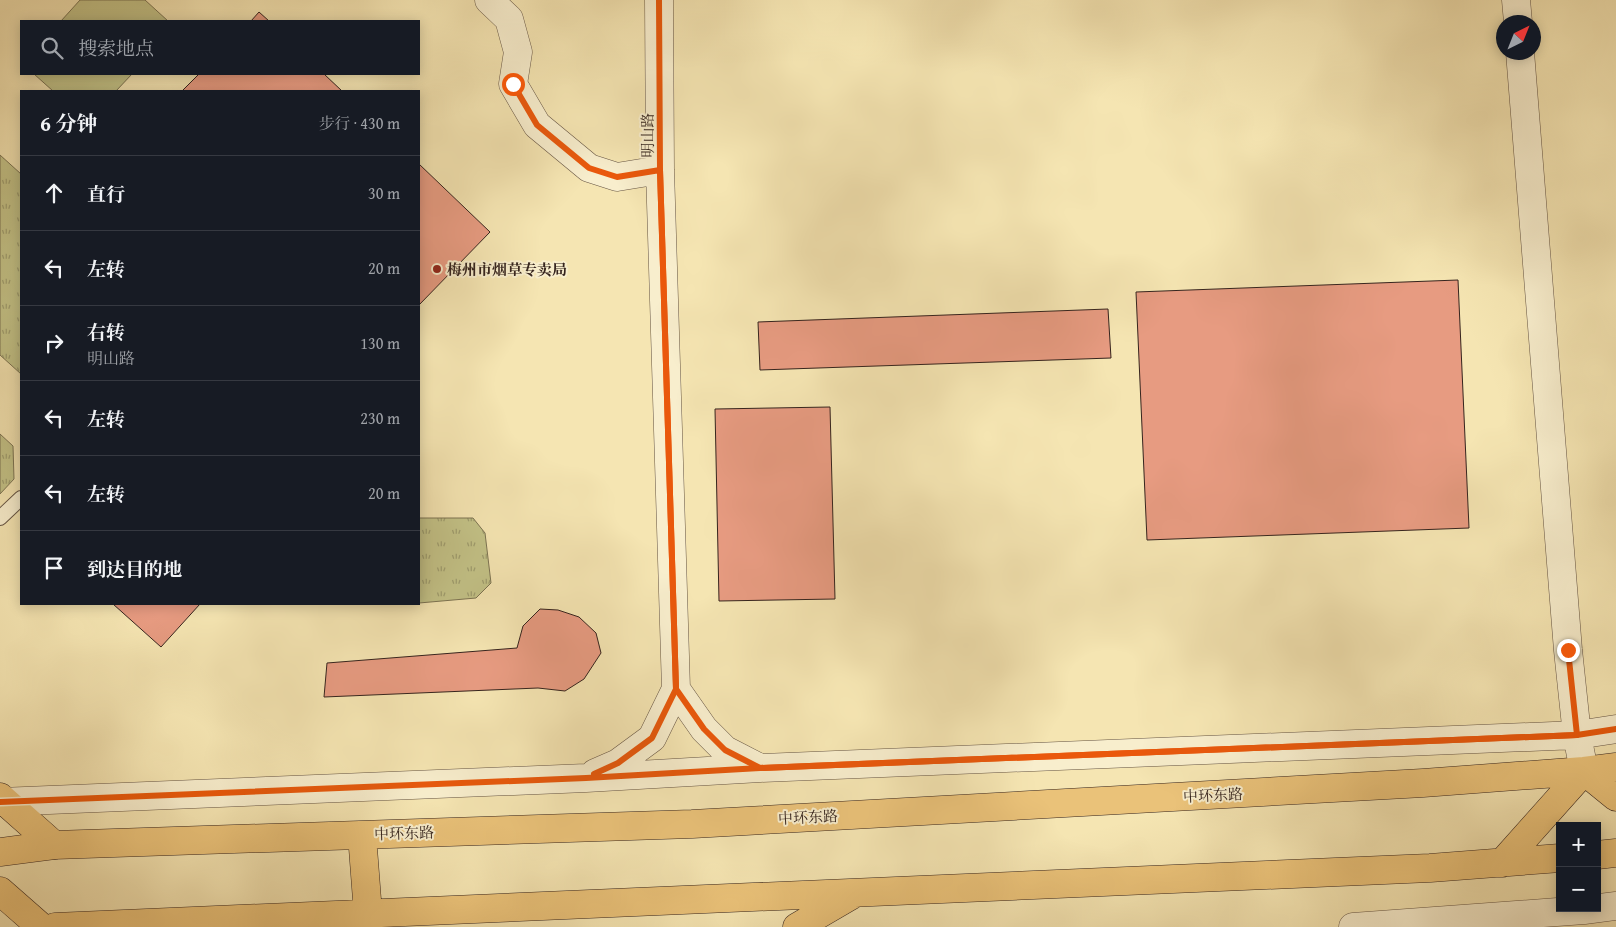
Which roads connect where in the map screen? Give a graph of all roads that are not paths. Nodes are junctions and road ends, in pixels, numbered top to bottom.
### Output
1 (489, 0) edge
2 (659, 0) edge
3 (1516, 0) edge
4 (1517, 15) edge
5 (1521, 60) edge
6 (660, 170) junction
7 (20, 499) edge
8 (0, 518) edge
9 (676, 689) junction
10 (1616, 729) edge
11 (1577, 735) junction
12 (1616, 767) edge
13 (760, 768) junction
14 (1584, 771) junction
15 (586, 778) junction
16 (1616, 797) edge
17 (2, 800) edge
18 (362, 835) junction
19 (54, 845) junction
20 (0, 852) edge
21 (1616, 853) edge
22 (1601, 855) edge
23 (1556, 858) edge
24 (1502, 863) junction
25 (0, 891) edge
26 (857, 893) junction
27 (1616, 906) edge
28 (368, 914) junction
29 (41, 927) edge
30 (55, 927) edge
31 (797, 927) edge
32 (1353, 927) edge

1 - 6 street
2 - 6 street, 明山路
3 - 4 street
5 - 11 street
6 - 9 street, 明山路
7 - 8 lane
9 - 13 street
9 - 15 street
10 - 11 street
11 - 13 street
11 - 14 street
12 - 14 main road, 中环东路
13 - 15 street
14 - 16 main road
14 - 18 main road, 中环东路
14 - 24 main road
15 - 17 street
17 - 19 main road
18 - 19 main road, 中环东路
18 - 28 main road
19 - 20 main road, 中环东路
21 - 22 main road
23 - 24 main road
24 - 26 main road
25 - 29 main road
26 - 28 main road
26 - 31 main road
27 - 32 street
28 - 30 main road

